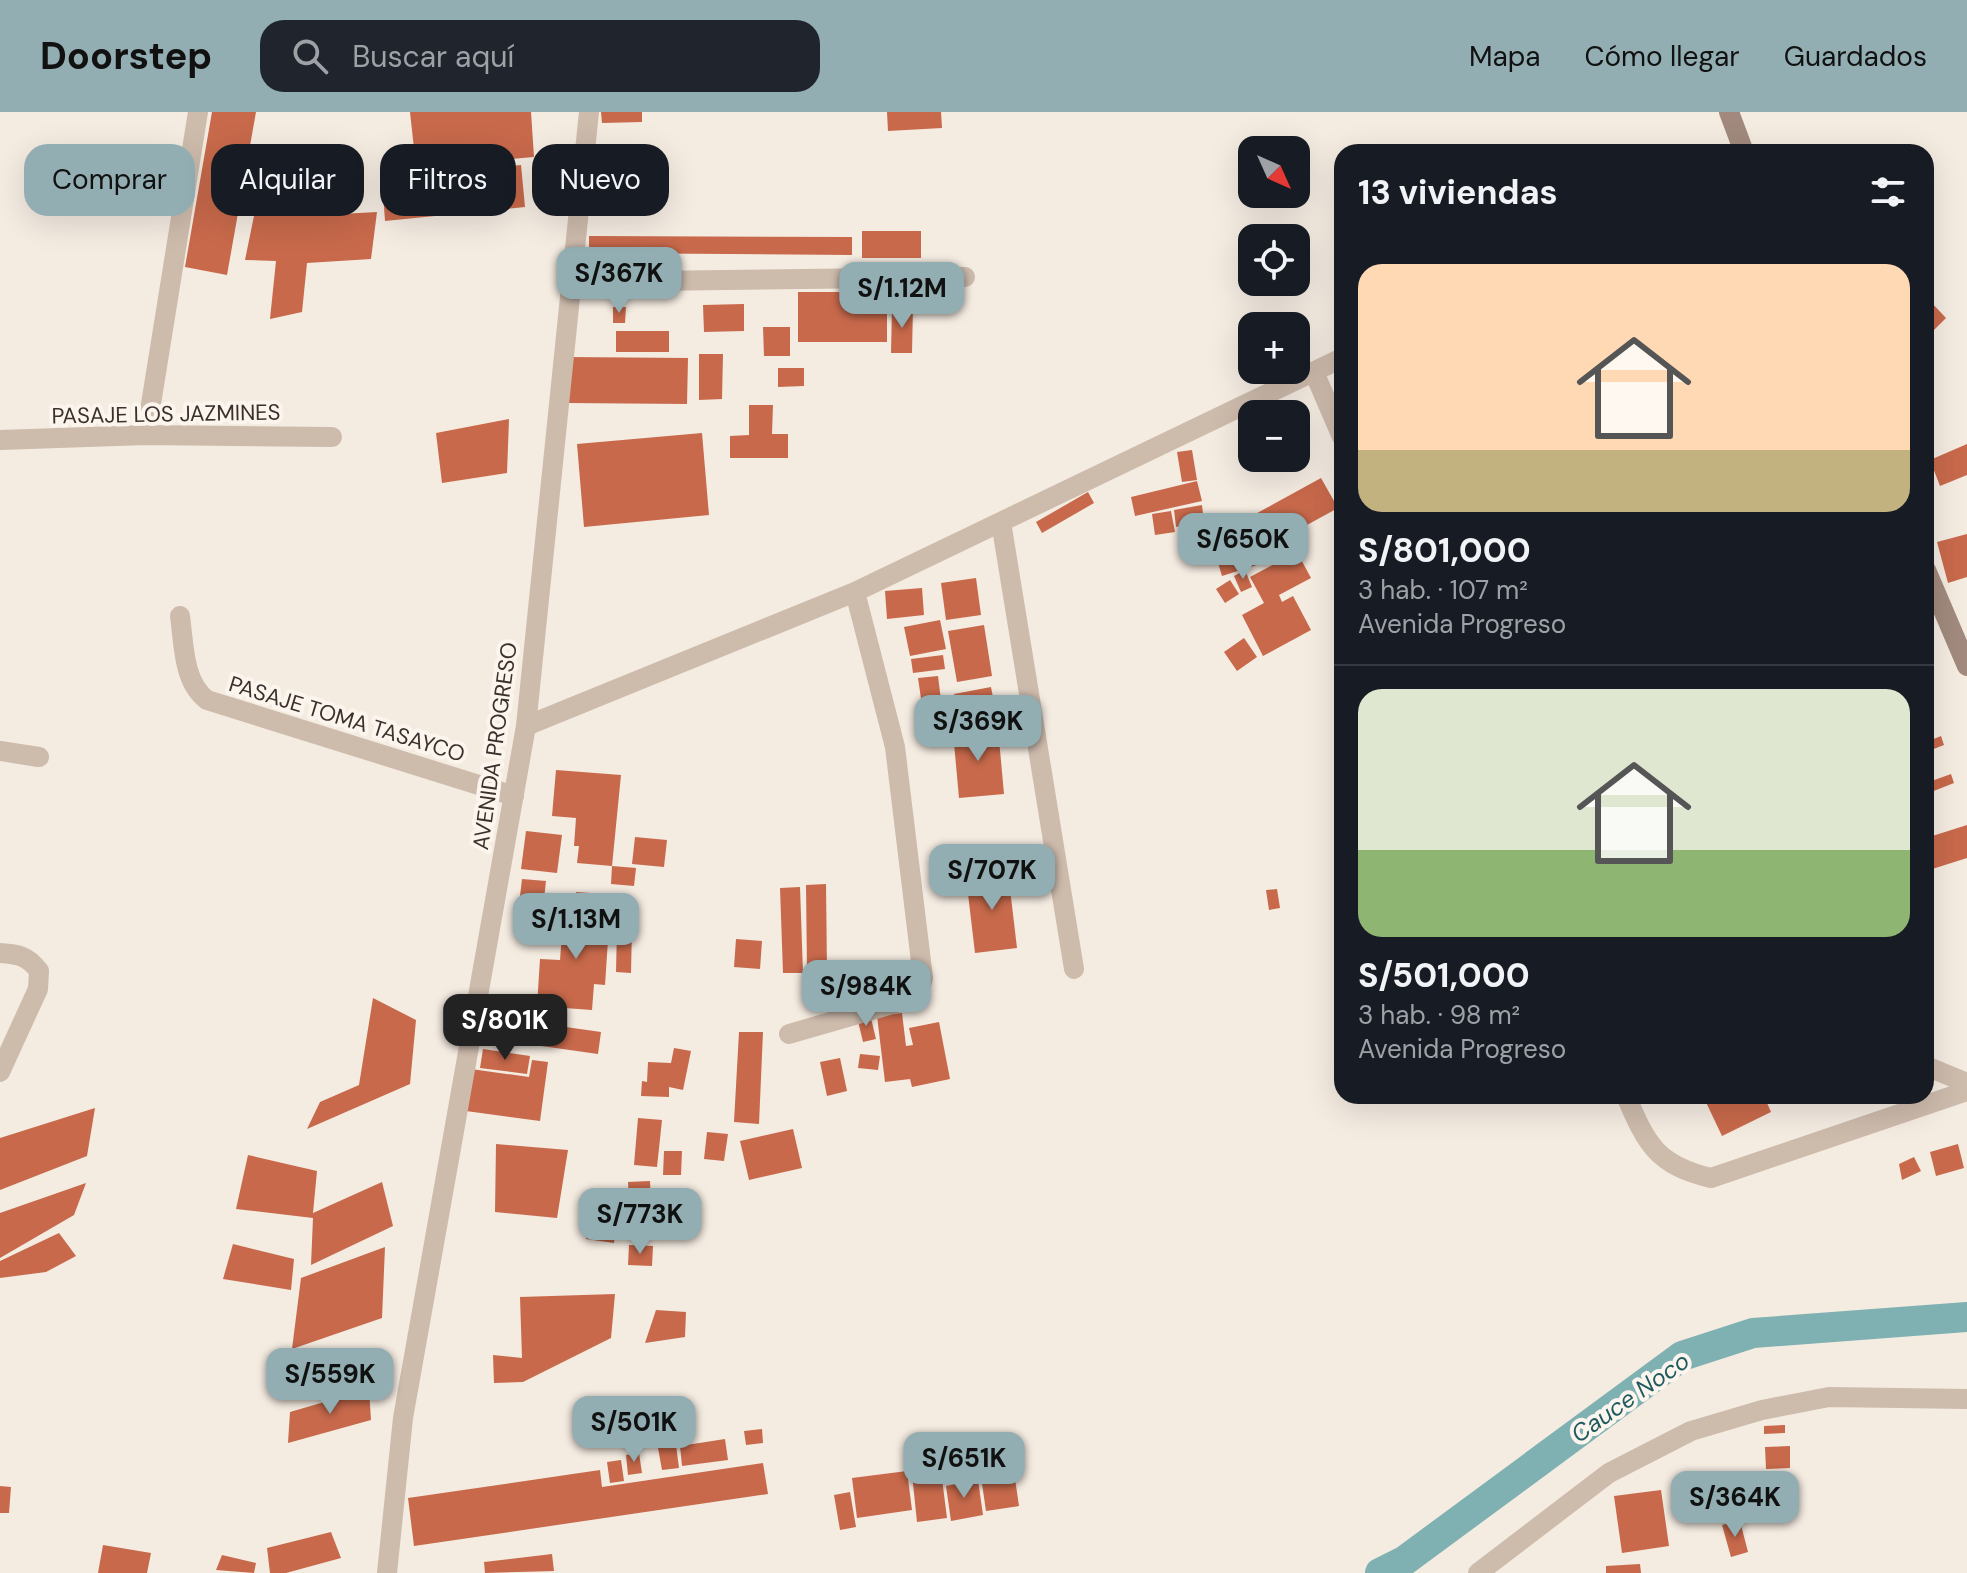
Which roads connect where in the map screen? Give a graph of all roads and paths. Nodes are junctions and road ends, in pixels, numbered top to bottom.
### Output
1 (198, 112) edge
2 (589, 112) edge
3 (1729, 112) edge
4 (1741, 144) edge
5 (965, 277) dead end
6 (572, 282) junction
7 (1334, 362) edge
8 (1314, 372) junction
9 (1334, 418) edge
10 (146, 435) junction
11 (332, 437) dead end
12 (0, 440) edge
13 (1001, 522) junction
14 (855, 592) junction
15 (1934, 607) edge
16 (180, 616) dead end
17 (1967, 666) edge
18 (526, 726) junction
19 (0, 751) edge
20 (39, 757) dead end
21 (514, 796) junction
22 (0, 953) edge
23 (1074, 969) dead end
24 (789, 1034) dead end
25 (1934, 1069) edge
26 (0, 1072) edge
27 (1967, 1083) edge
28 (1967, 1091) edge
29 (1934, 1102) edge
30 (1629, 1104) edge
31 (1929, 1104) edge
32 (1967, 1399) edge
33 (387, 1573) edge
34 (1478, 1573) edge

1 - 10 street
2 - 6 street, AVENIDA PROGRESO
3 - 4 main road
5 - 6 street
6 - 18 street, AVENIDA PROGRESO
7 - 8 street
8 - 9 street
8 - 13 street
10 - 11 street, PASAJE LOS JAZMINES
10 - 12 street, PASAJE LOS JAZMINES
13 - 14 street
13 - 23 street
14 - 18 street
14 - 24 street
15 - 17 main road
16 - 21 street, PASAJE TOMA TASAYCO
18 - 21 street, AVENIDA PROGRESO
19 - 20 street
21 - 33 street, AVENIDA PROGRESO
22 - 26 street
25 - 27 street
28 - 29 street
30 - 31 street
32 - 34 street

